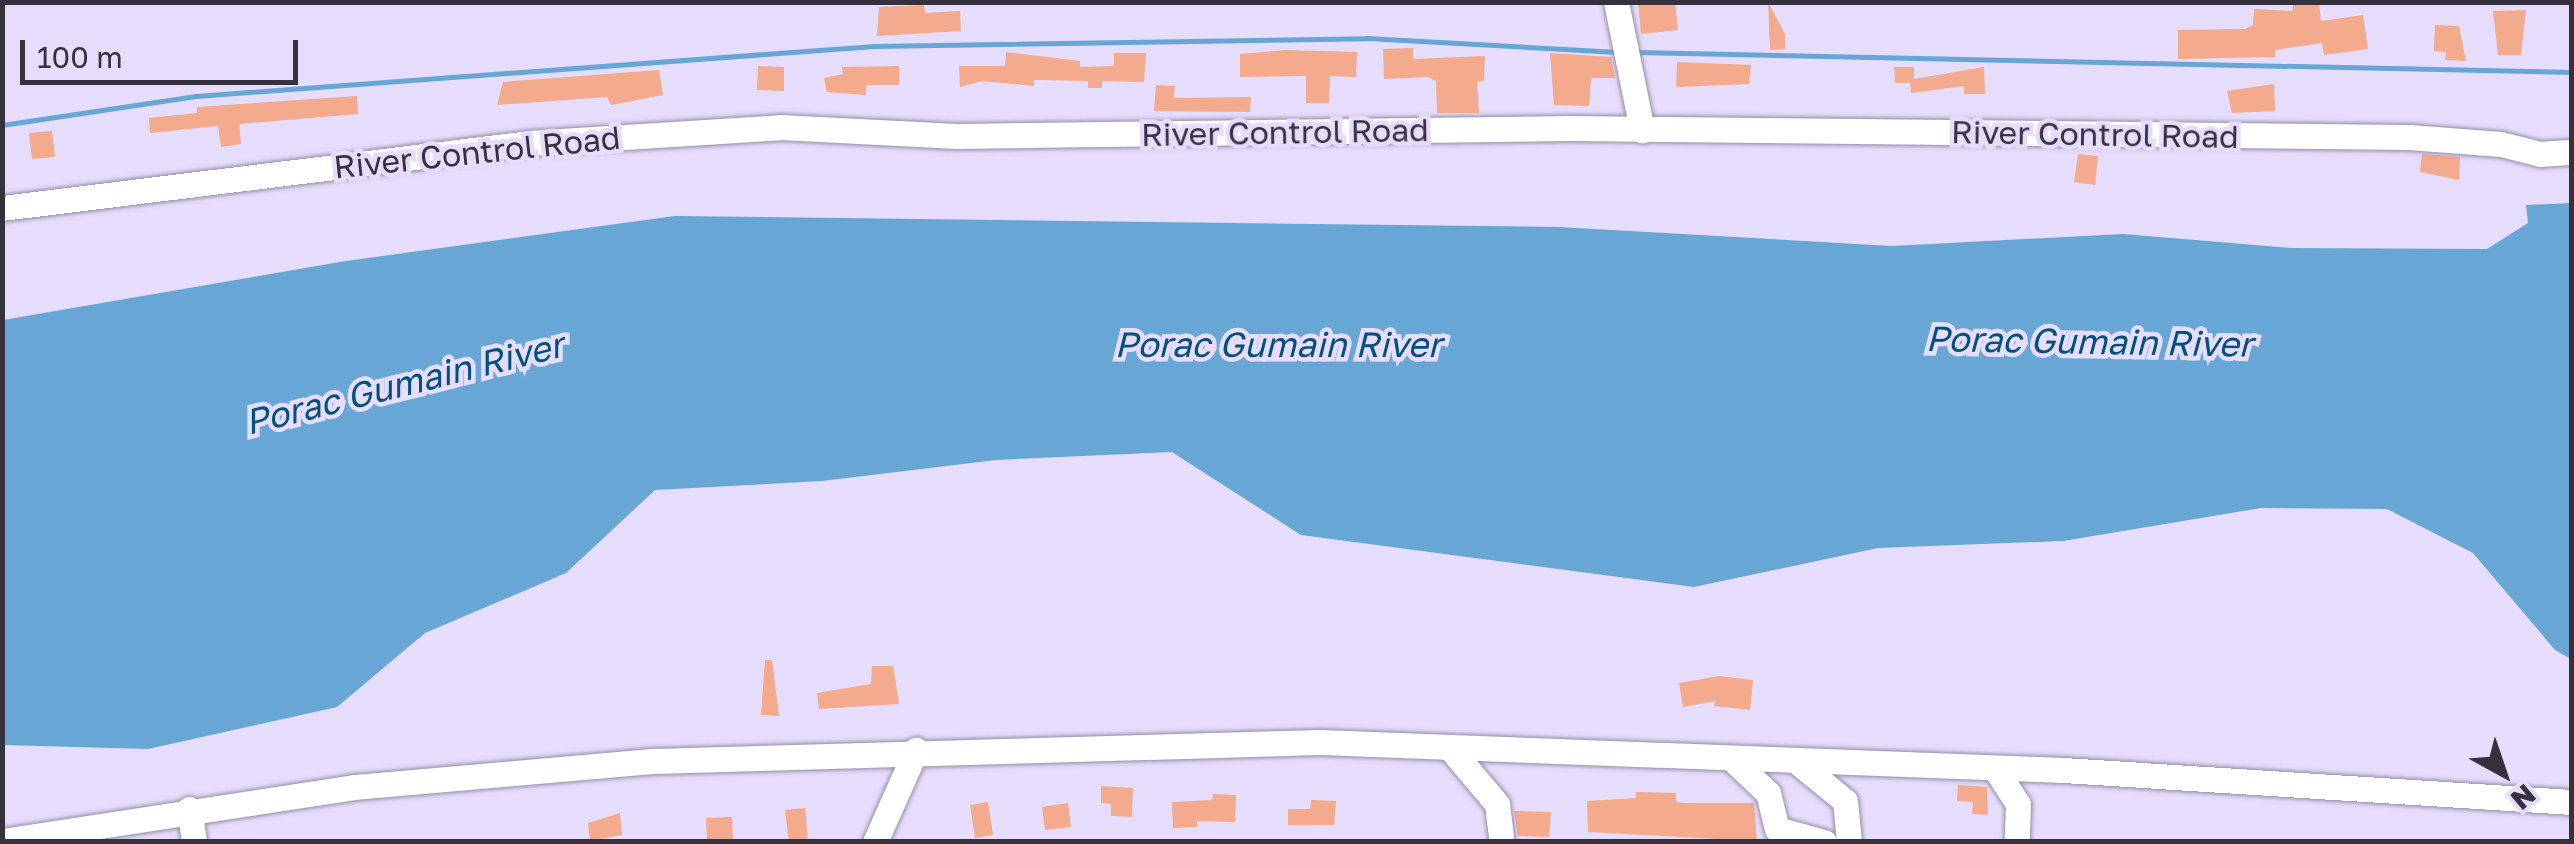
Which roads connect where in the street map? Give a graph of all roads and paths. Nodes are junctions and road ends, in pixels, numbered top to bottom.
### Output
1 (1616, 2) edge
2 (1642, 130) junction
3 (2572, 152) edge
4 (2, 208) edge
5 (1449, 747) junction
6 (916, 750) junction
7 (1732, 758) junction
8 (1800, 764) junction
9 (1996, 770) junction
10 (2572, 802) edge
11 (189, 809) junction
12 (1501, 837) edge
13 (2, 841) edge
14 (194, 842) edge
15 (876, 842) edge
16 (1824, 842) edge
17 (1849, 842) edge
18 (2017, 842) edge

1 - 2 street
2 - 3 street, River Control Road
2 - 4 street, River Control Road
5 - 6 street
5 - 7 street
5 - 12 street
6 - 11 street
6 - 15 street
7 - 8 street
7 - 16 street
8 - 9 street
8 - 17 street
9 - 10 street
9 - 18 street
11 - 13 street
11 - 14 street

